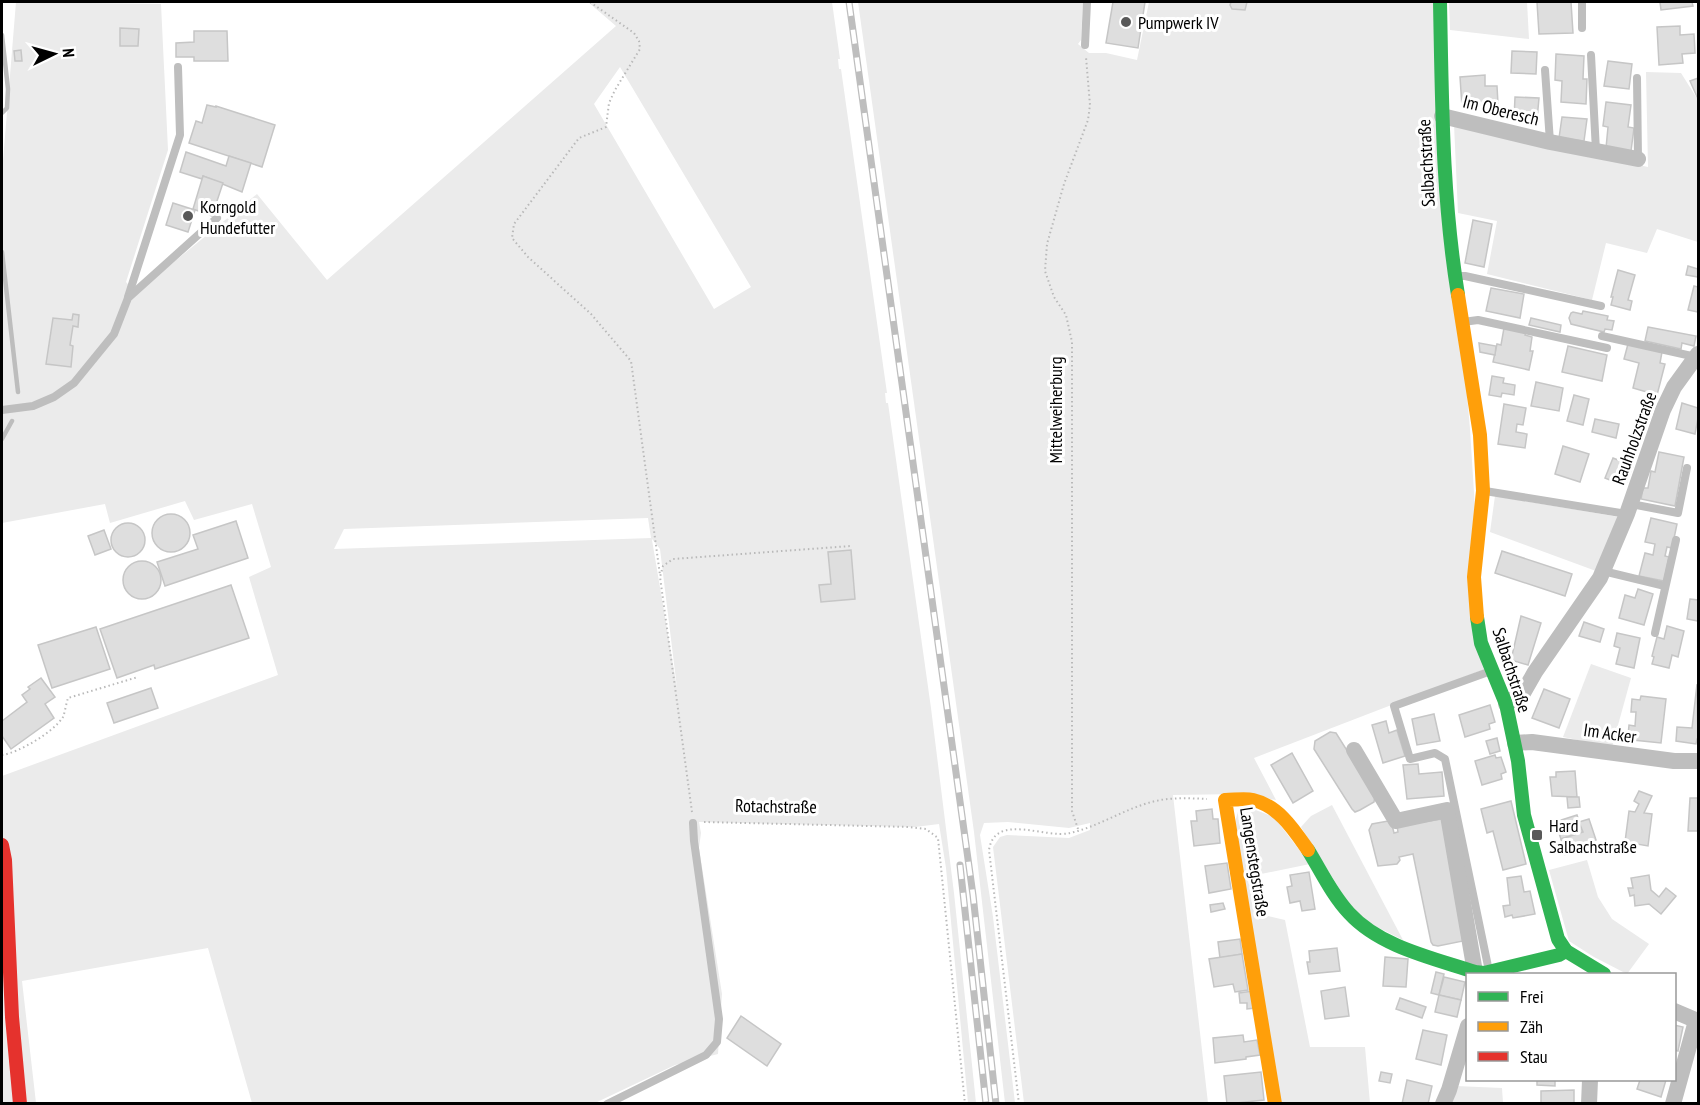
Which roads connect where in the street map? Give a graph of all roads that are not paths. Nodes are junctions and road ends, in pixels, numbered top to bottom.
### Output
1 (1087, 2) edge
2 (1440, 2) edge
3 (1582, 2) edge
4 (1582, 28) dead end
5 (1085, 45) road end
6 (1591, 55) dead end
7 (178, 67) dead end
8 (1545, 70) dead end
9 (1637, 78) dead end
10 (1442, 116) junction
11 (1550, 142) junction
12 (1596, 152) junction
13 (1638, 159) joint
14 (217, 218) dead end
15 (1455, 277) junction
16 (128, 298) junction
17 (1601, 306) dead end
18 (1462, 322) junction
19 (1602, 336) dead end
20 (1607, 348) dead end
21 (1697, 355) edge
22 (2, 410) edge
23 (1687, 468) dead end
24 (1483, 491) junction
25 (1629, 509) junction
26 (1676, 540) dead end
27 (1604, 571) junction
28 (1665, 586) junction
29 (1655, 633) dead end
30 (1492, 671) junction
31 (1506, 704) junction
32 (1515, 743) junction
33 (1354, 750) dead end
34 (1698, 761) edge
35 (693, 823) road end
36 (2, 845) edge
37 (1566, 951) junction
38 (1483, 973) edge
39 (1600, 973) edge
40 (1676, 1012) edge
41 (1697, 1021) edge
42 (1466, 1030) edge
43 (1590, 1081) edge
44 (20, 1104) edge
45 (607, 1104) edge
46 (1275, 1104) edge
47 (1443, 1104) edge
48 (1589, 1104) edge
49 (1673, 1104) edge

1 - 5 lane
2 - 10 street, Salbachstraße
3 - 4 lane
6 - 12 lane
7 - 16 lane
8 - 11 lane, Im Oberesch
9 - 13 lane, Im Oberesch
10 - 11 street, Im Oberesch
10 - 15 street, Salbachstraße
11 - 12 street, Im Oberesch
12 - 13 street, Im Oberesch
14 - 16 lane
15 - 17 lane
15 - 18 street, Salbachstraße
16 - 22 lane
18 - 20 lane
18 - 24 street, Salbachstraße
19 - 21 lane, Rauhholzstraße
21 - 25 street, Rauhholzstraße
23 - 25 lane, Rauhholzstraße
24 - 25 lane, Rauhholzstraße
24 - 30 street, Salbachstraße
25 - 27 street, Rauhholzstraße
26 - 28 lane
27 - 28 lane
27 - 31 street, Rauhholzstraße
28 - 29 lane
30 - 31 street, Salbachstraße
30 - 38 lane
31 - 32 street, Salbachstraße
32 - 34 street, Im Acker
32 - 37 street, Salbachstraße
33 - 38 street
35 - 45 lane
36 - 44 street
37 - 38 street
37 - 39 street
38 - 46 street, Langenstegstraße
40 - 41 street
41 - 49 street
42 - 47 street
43 - 48 street

